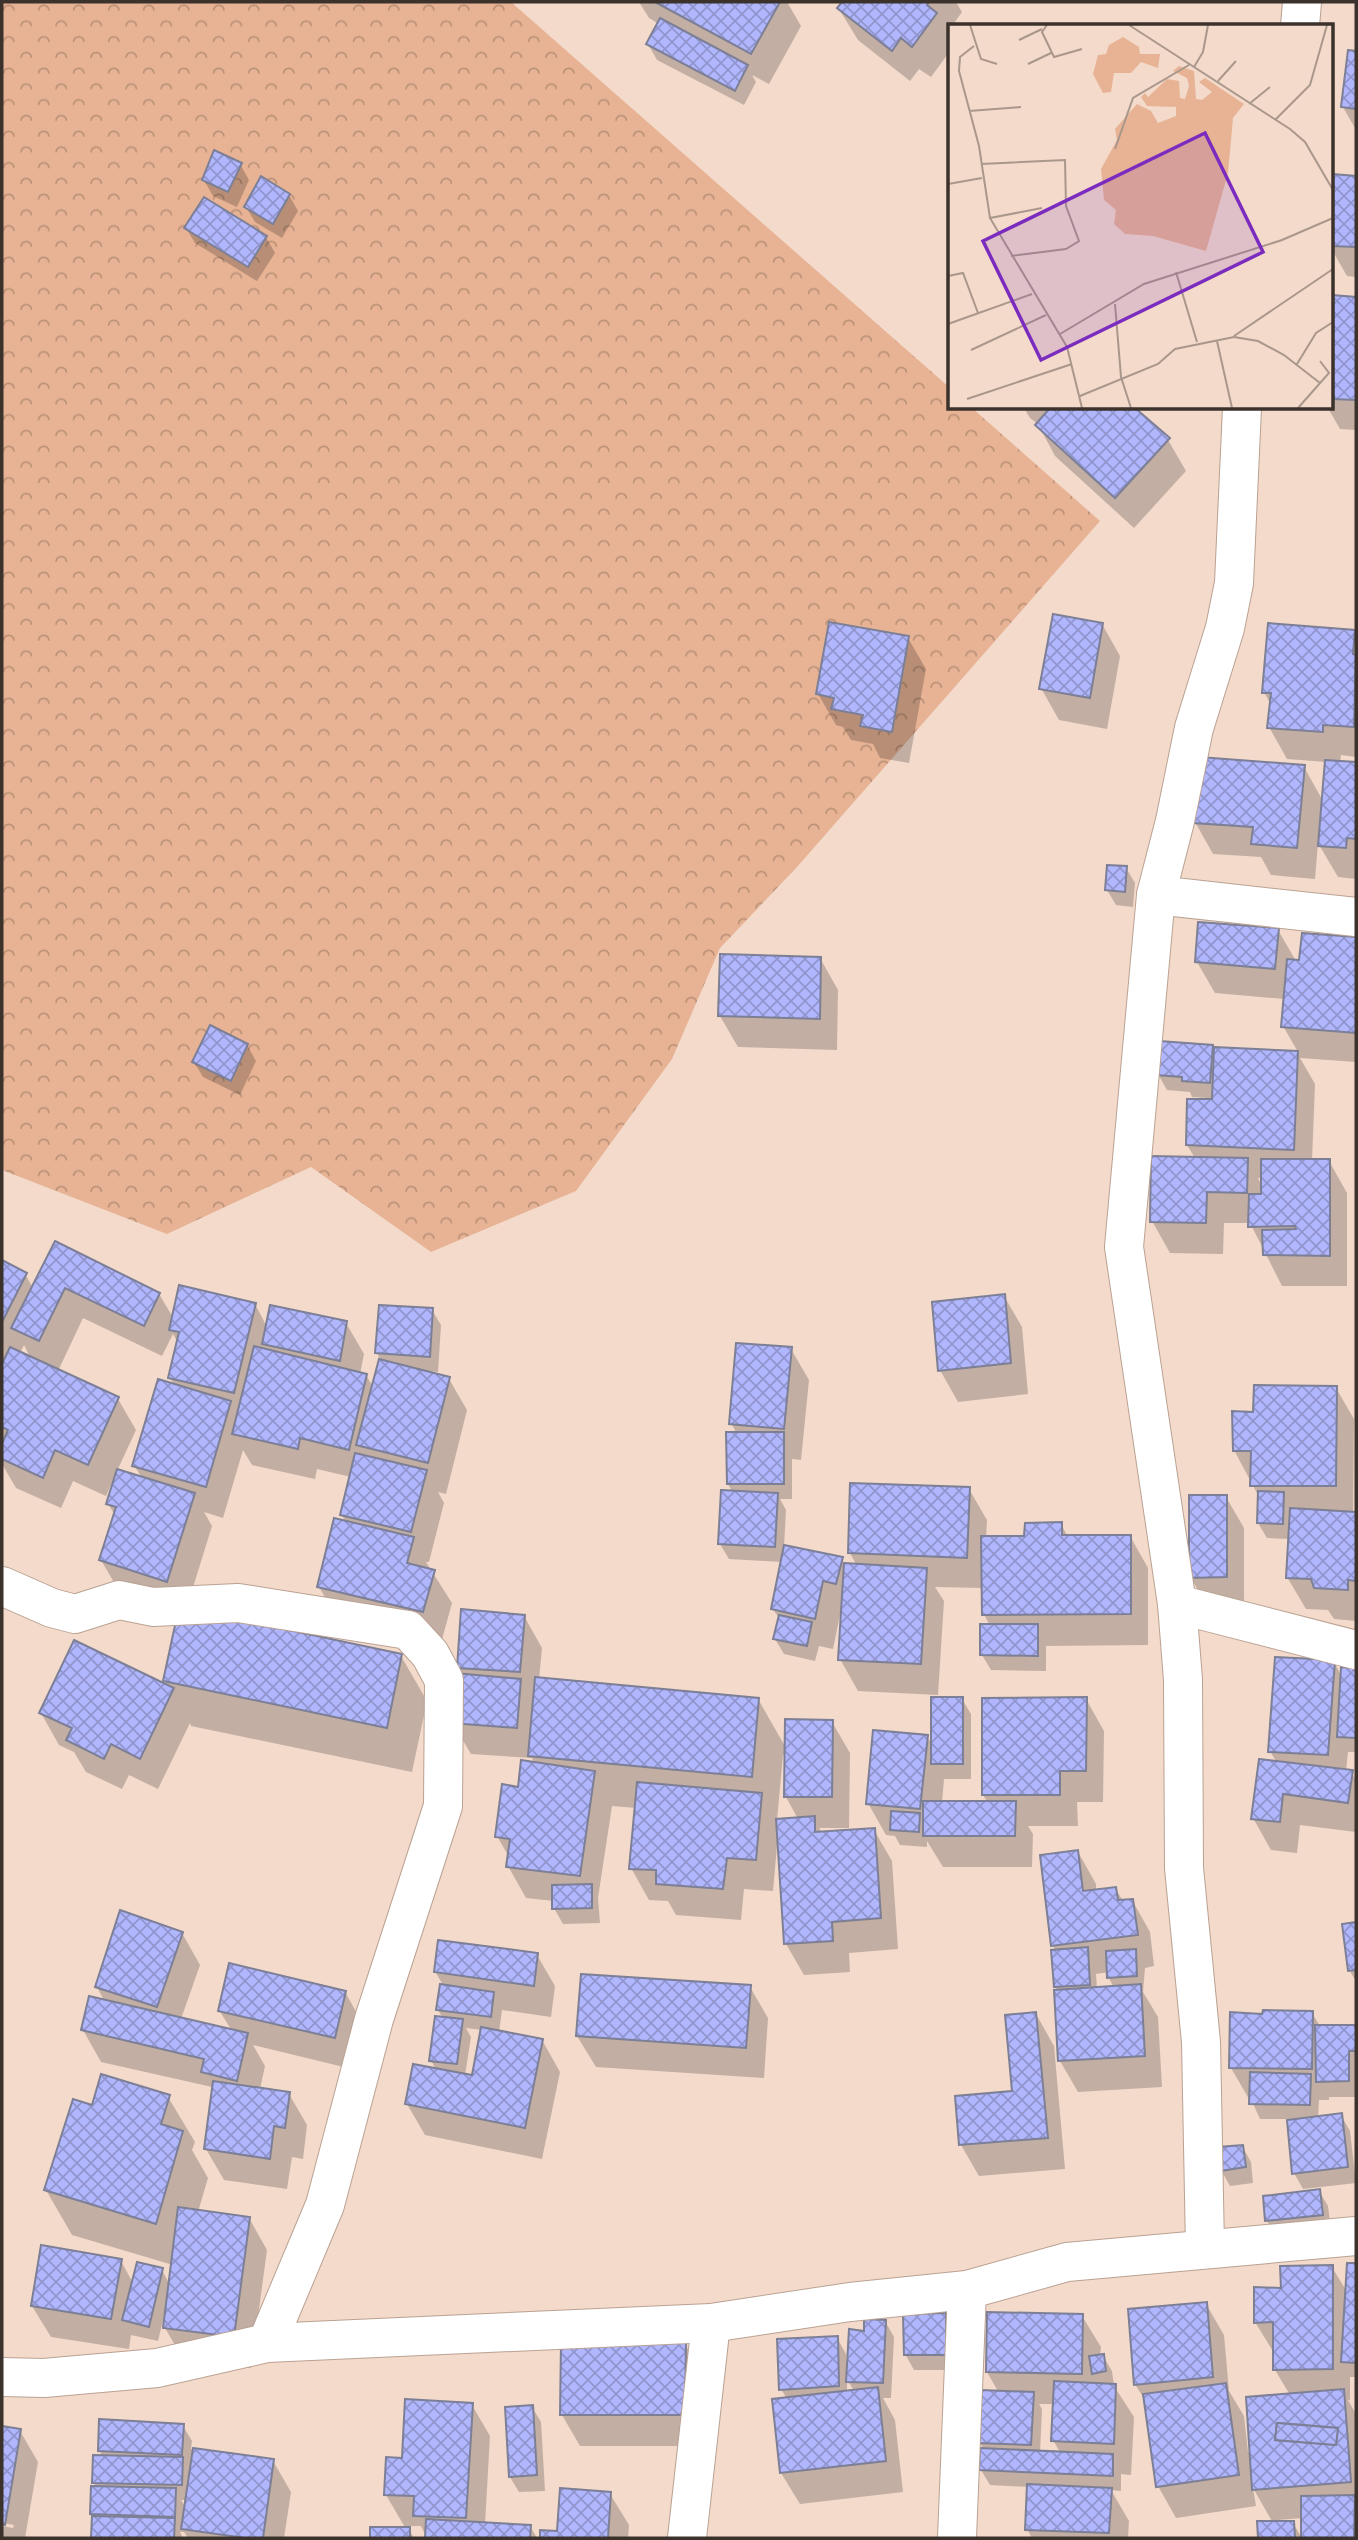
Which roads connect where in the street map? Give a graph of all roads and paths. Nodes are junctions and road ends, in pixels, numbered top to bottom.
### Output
1 (1302, 2) edge
2 (1300, 24) edge
3 (1242, 410) edge
4 (1156, 895) junction
5 (1356, 917) edge
6 (2, 1587) edge
7 (1177, 1604) junction
8 (1356, 1650) edge
9 (1356, 2236) edge
10 (1205, 2248) junction
11 (967, 2290) junction
12 (712, 2323) junction
13 (267, 2343) junction
14 (2, 2377) edge
15 (687, 2538) edge
16 (957, 2538) edge

1 - 2 street
3 - 4 street
4 - 5 street
4 - 7 street
6 - 13 street
7 - 8 street
7 - 10 street
9 - 10 street
10 - 11 street
11 - 12 street
11 - 16 street
12 - 13 street
12 - 15 street
13 - 14 street

